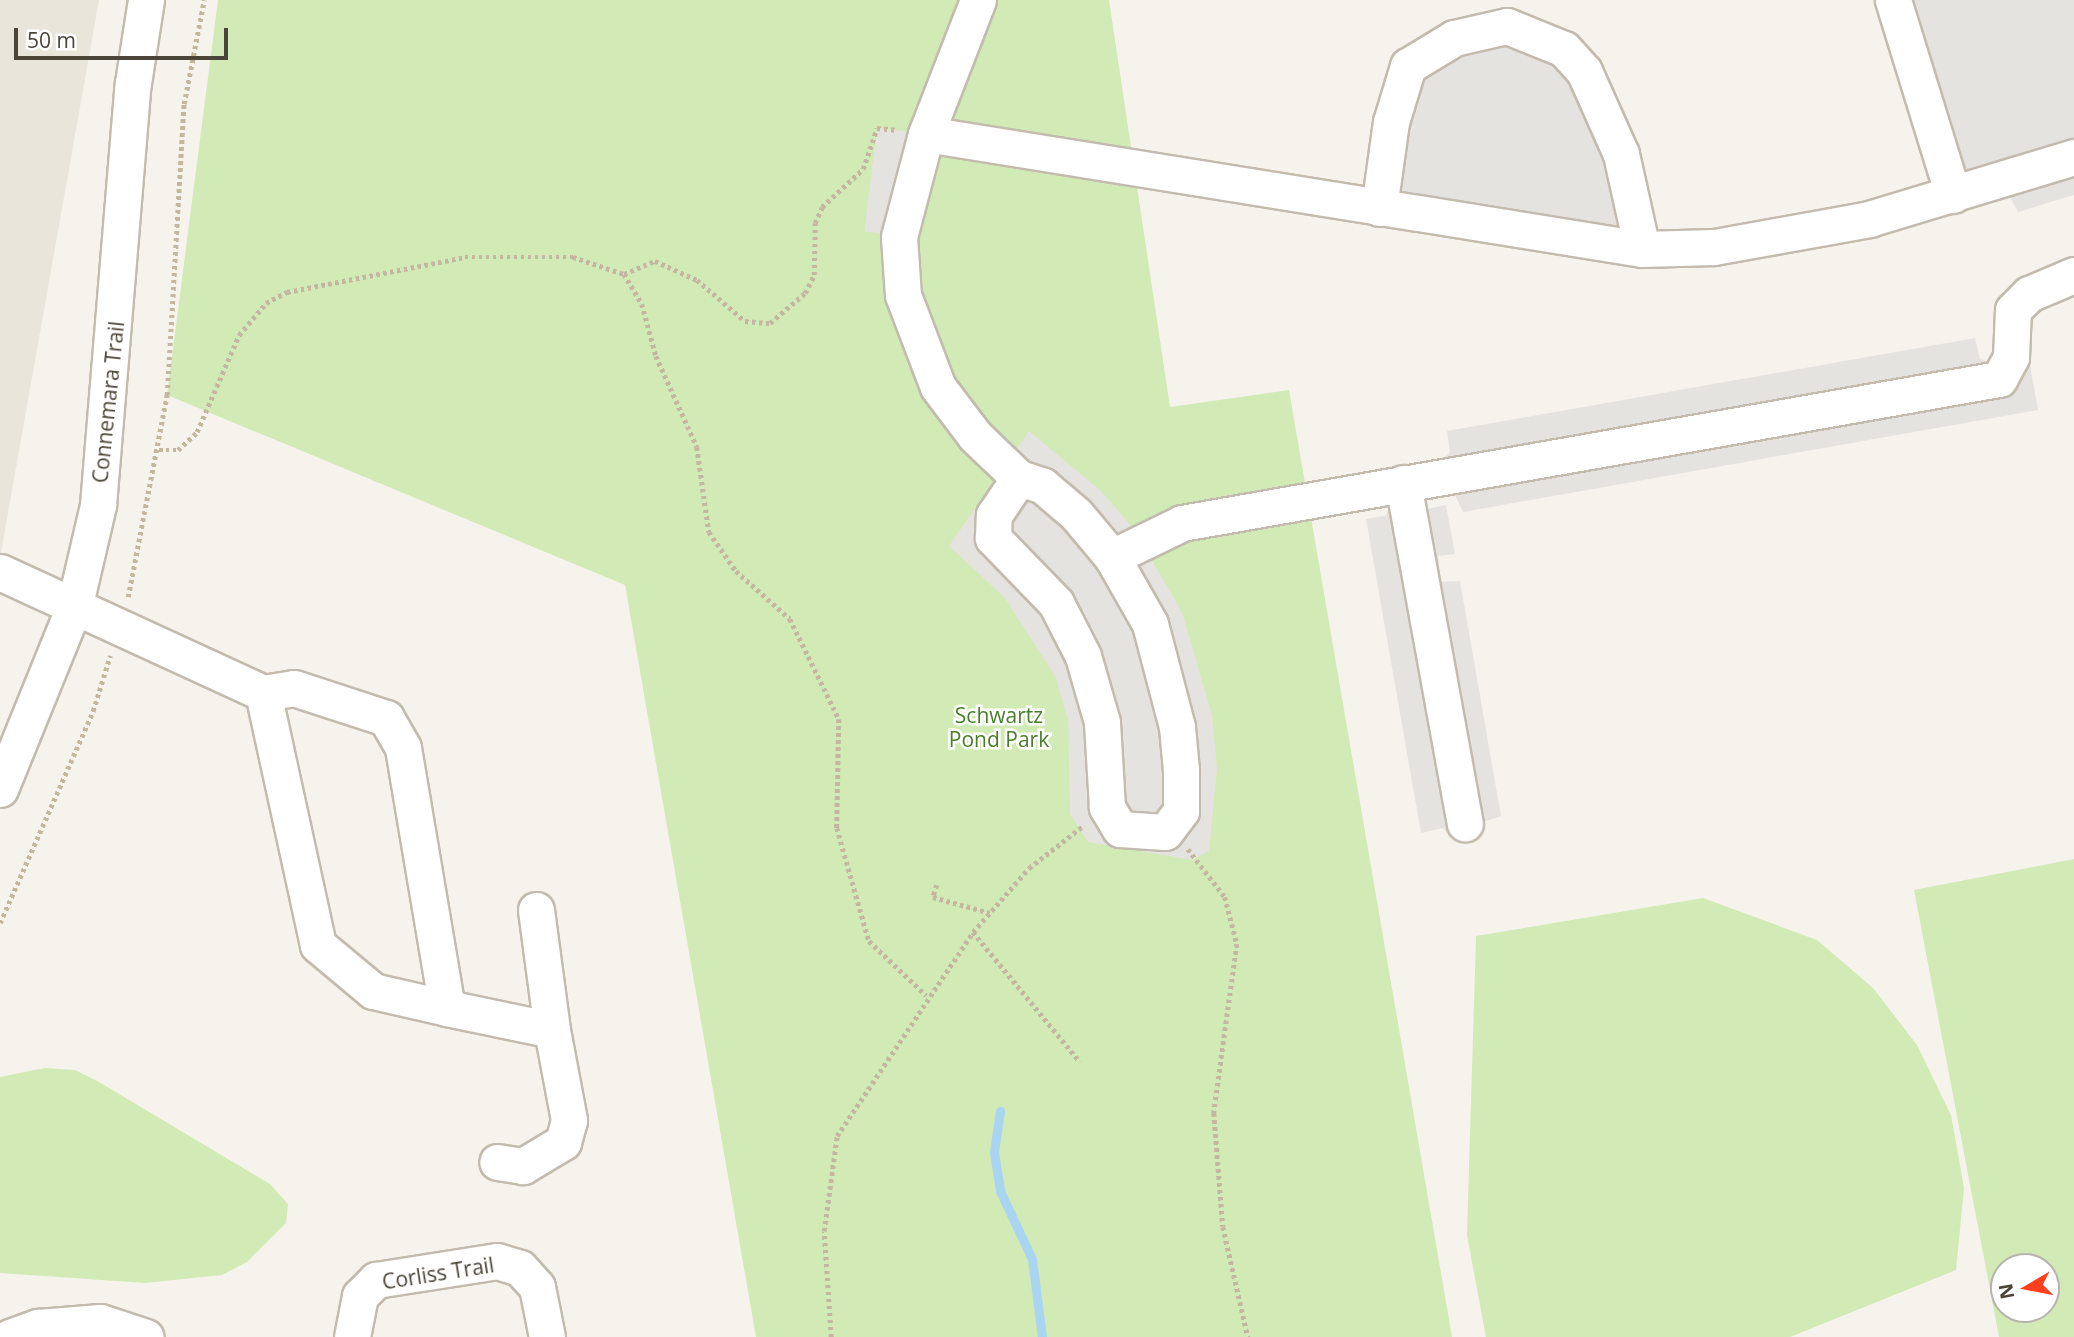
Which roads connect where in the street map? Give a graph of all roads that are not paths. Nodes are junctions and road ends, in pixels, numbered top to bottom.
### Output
1 (146, 0) edge
2 (978, 0) edge
3 (1893, 0) edge
4 (926, 134) junction
5 (2074, 157) edge
6 (1953, 195) junction
7 (1379, 208) junction
8 (1642, 248) junction
9 (2074, 275) edge
10 (1019, 478) junction
11 (1403, 483) junction
12 (1112, 557) junction
13 (0, 572) edge
14 (75, 604) junction
15 (263, 694) junction
16 (0, 789) edge
17 (1465, 823) dead end
18 (536, 910) dead end
19 (447, 1008) junction
20 (552, 1030) junction
21 (497, 1162) dead end
22 (9, 1337) edge
23 (146, 1337) edge
24 (352, 1337) edge
25 (547, 1337) edge

1 - 14 street, Connemara Trail
2 - 4 street
3 - 6 street
4 - 7 street
4 - 10 street
5 - 6 street
6 - 8 street
7 - 8 street
7 - 8 street
9 - 11 street
10 - 12 street
10 - 12 street
11 - 12 street
11 - 17 street
13 - 14 street
14 - 15 street
14 - 16 street, Connemara Trail
15 - 19 street
15 - 19 street
18 - 20 street
19 - 20 street
20 - 21 street
22 - 23 street
24 - 25 street, Corliss Trail

